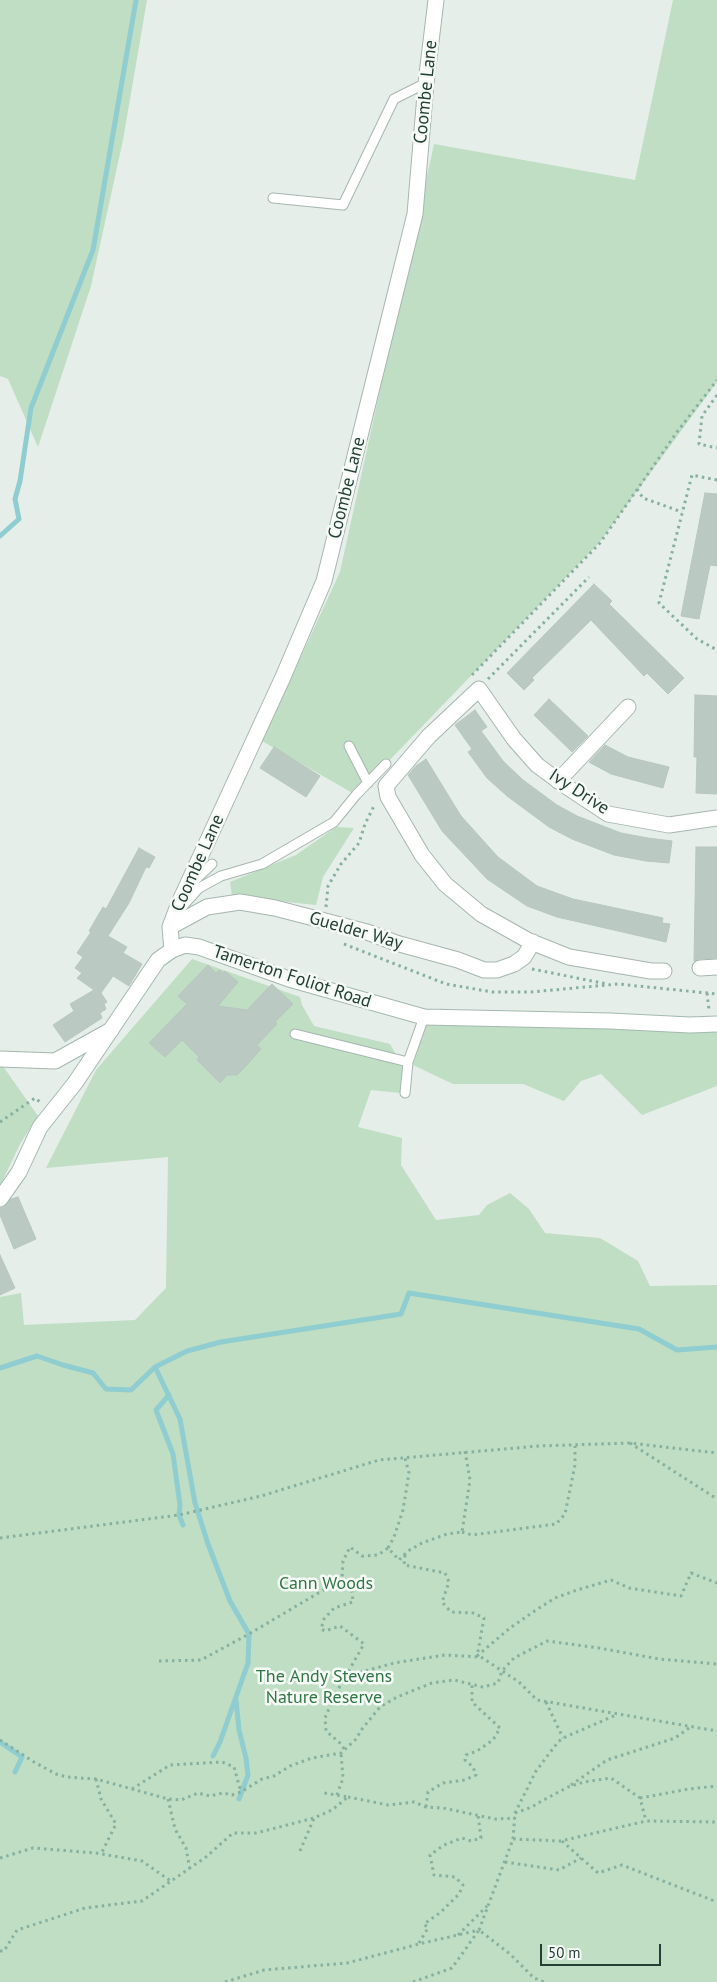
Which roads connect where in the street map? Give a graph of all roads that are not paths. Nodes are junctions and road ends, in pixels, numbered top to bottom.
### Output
1 (436, 0) edge
2 (426, 83) junction
3 (273, 198) dead end
4 (628, 707) dead end
5 (349, 746) dead end
6 (386, 764) dead end
7 (558, 781) junction
8 (368, 782) junction
9 (717, 818) edge
10 (212, 864) dead end
11 (185, 889) junction
12 (172, 921) junction
13 (533, 942) junction
14 (172, 950) junction
15 (717, 967) edge
16 (700, 968) dead end
17 (664, 971) dead end
18 (424, 1017) junction
19 (717, 1024) edge
20 (111, 1030) junction
21 (295, 1034) dead end
22 (0, 1059) edge
23 (408, 1062) junction
24 (405, 1093) dead end
25 (0, 1199) edge

1 - 2 street, Coombe Lane
2 - 3 lane
2 - 11 street, Coombe Lane
4 - 7 street
5 - 8 lane
6 - 8 lane
7 - 9 street, Ivy Drive
7 - 13 street, Ivy Drive
8 - 12 lane
10 - 11 lane
11 - 12 street, Coombe Lane
12 - 13 street, Guelder Way
12 - 14 street, Coombe Lane
13 - 17 street
14 - 18 street, Tamerton Foliot Road
14 - 20 street
15 - 16 street
18 - 19 street, Tamerton Foliot Road
18 - 23 lane
20 - 22 street
20 - 25 street
21 - 23 lane
23 - 24 lane

